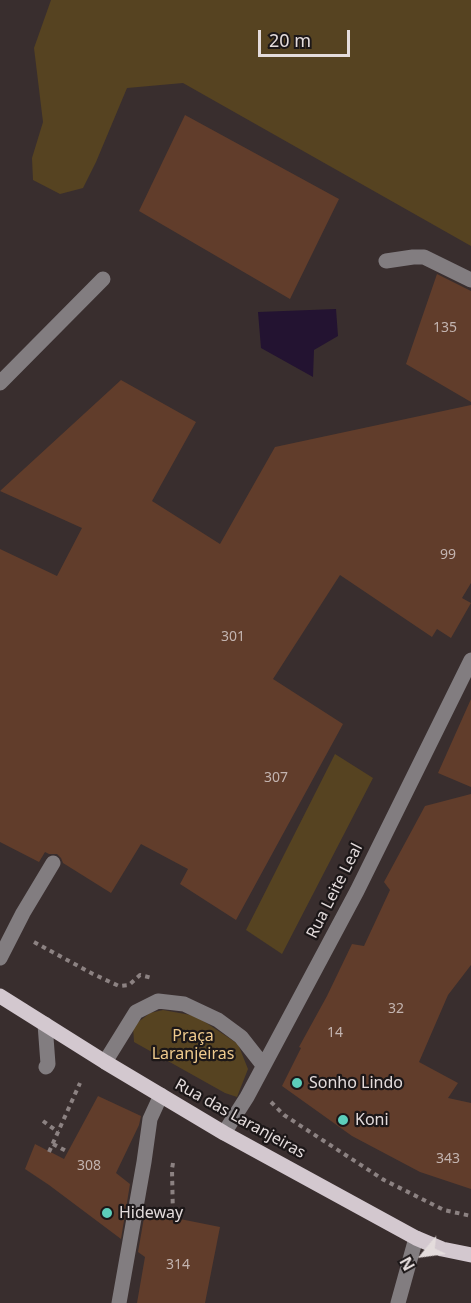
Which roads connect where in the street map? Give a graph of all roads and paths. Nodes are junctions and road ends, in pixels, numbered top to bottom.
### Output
1 (386, 261) dead end
2 (103, 279) dead end
3 (471, 280) edge
4 (0, 383) edge
5 (471, 660) edge
6 (53, 863) dead end
7 (15, 931) junction
8 (0, 958) edge
9 (93, 974) dead end
10 (0, 996) edge
11 (45, 1024) junction
12 (105, 1062) junction
13 (263, 1065) junction
14 (46, 1067) dead end
15 (80, 1083) dead end
16 (161, 1095) junction
17 (43, 1121) dead end
18 (58, 1132) junction
19 (224, 1133) junction
20 (53, 1143) junction
21 (49, 1152) dead end
22 (68, 1152) dead end
23 (173, 1163) dead end
24 (173, 1218) dead end
25 (416, 1238) junction
26 (471, 1255) edge
27 (119, 1303) edge
28 (398, 1303) edge

1 - 3 street
2 - 4 street
5 - 13 street, Rua Leite Leal
6 - 7 street
7 - 8 street
7 - 9 path
10 - 11 main road, Rua das Laranjeiras
11 - 12 main road, Rua das Laranjeiras
11 - 14 street
12 - 13 street
12 - 16 main road, Rua das Laranjeiras
13 - 19 street, Rua Leite Leal
15 - 18 path
16 - 19 main road, Rua das Laranjeiras
16 - 27 street
17 - 18 path
18 - 20 path
19 - 25 main road, Rua das Laranjeiras
20 - 21 path
20 - 22 path
23 - 24 path
25 - 26 main road, Rua das Laranjeiras
25 - 28 street

